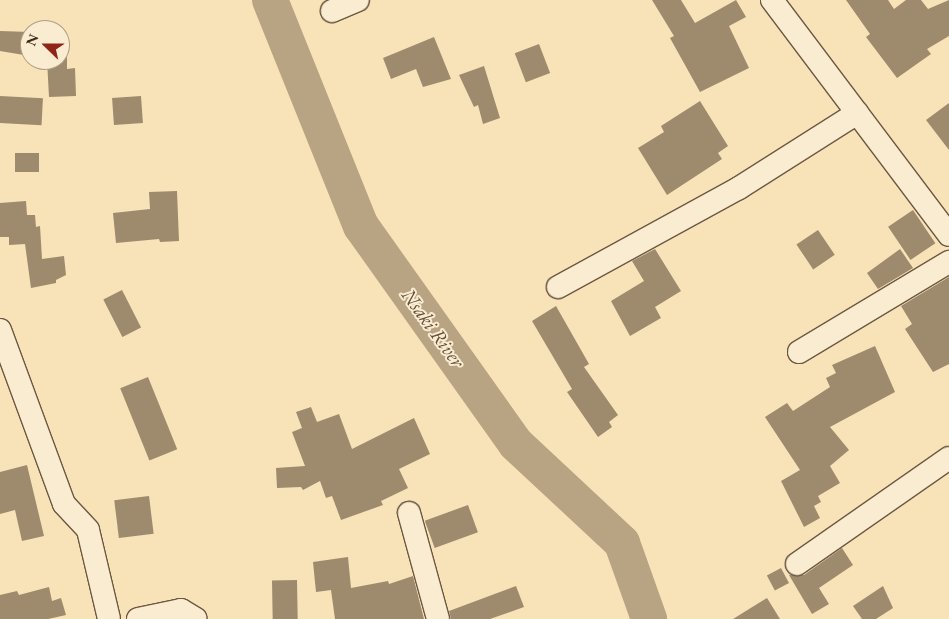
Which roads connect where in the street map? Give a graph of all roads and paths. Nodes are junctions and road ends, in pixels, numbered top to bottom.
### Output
1 (358, 0) edge
2 (772, 0) edge
3 (332, 11) dead end
4 (857, 113) junction
5 (949, 235) edge
6 (949, 262) edge
7 (558, 287) dead end
8 (0, 330) edge
9 (799, 352) dead end
10 (949, 458) edge
11 (409, 513) dead end
12 (797, 564) dead end
13 (109, 619) edge
14 (138, 619) edge
15 (196, 619) edge
16 (438, 619) edge

1 - 3 street
2 - 4 street
4 - 5 street
4 - 7 street
6 - 9 street
8 - 13 street
10 - 12 street
11 - 16 street
14 - 15 street

